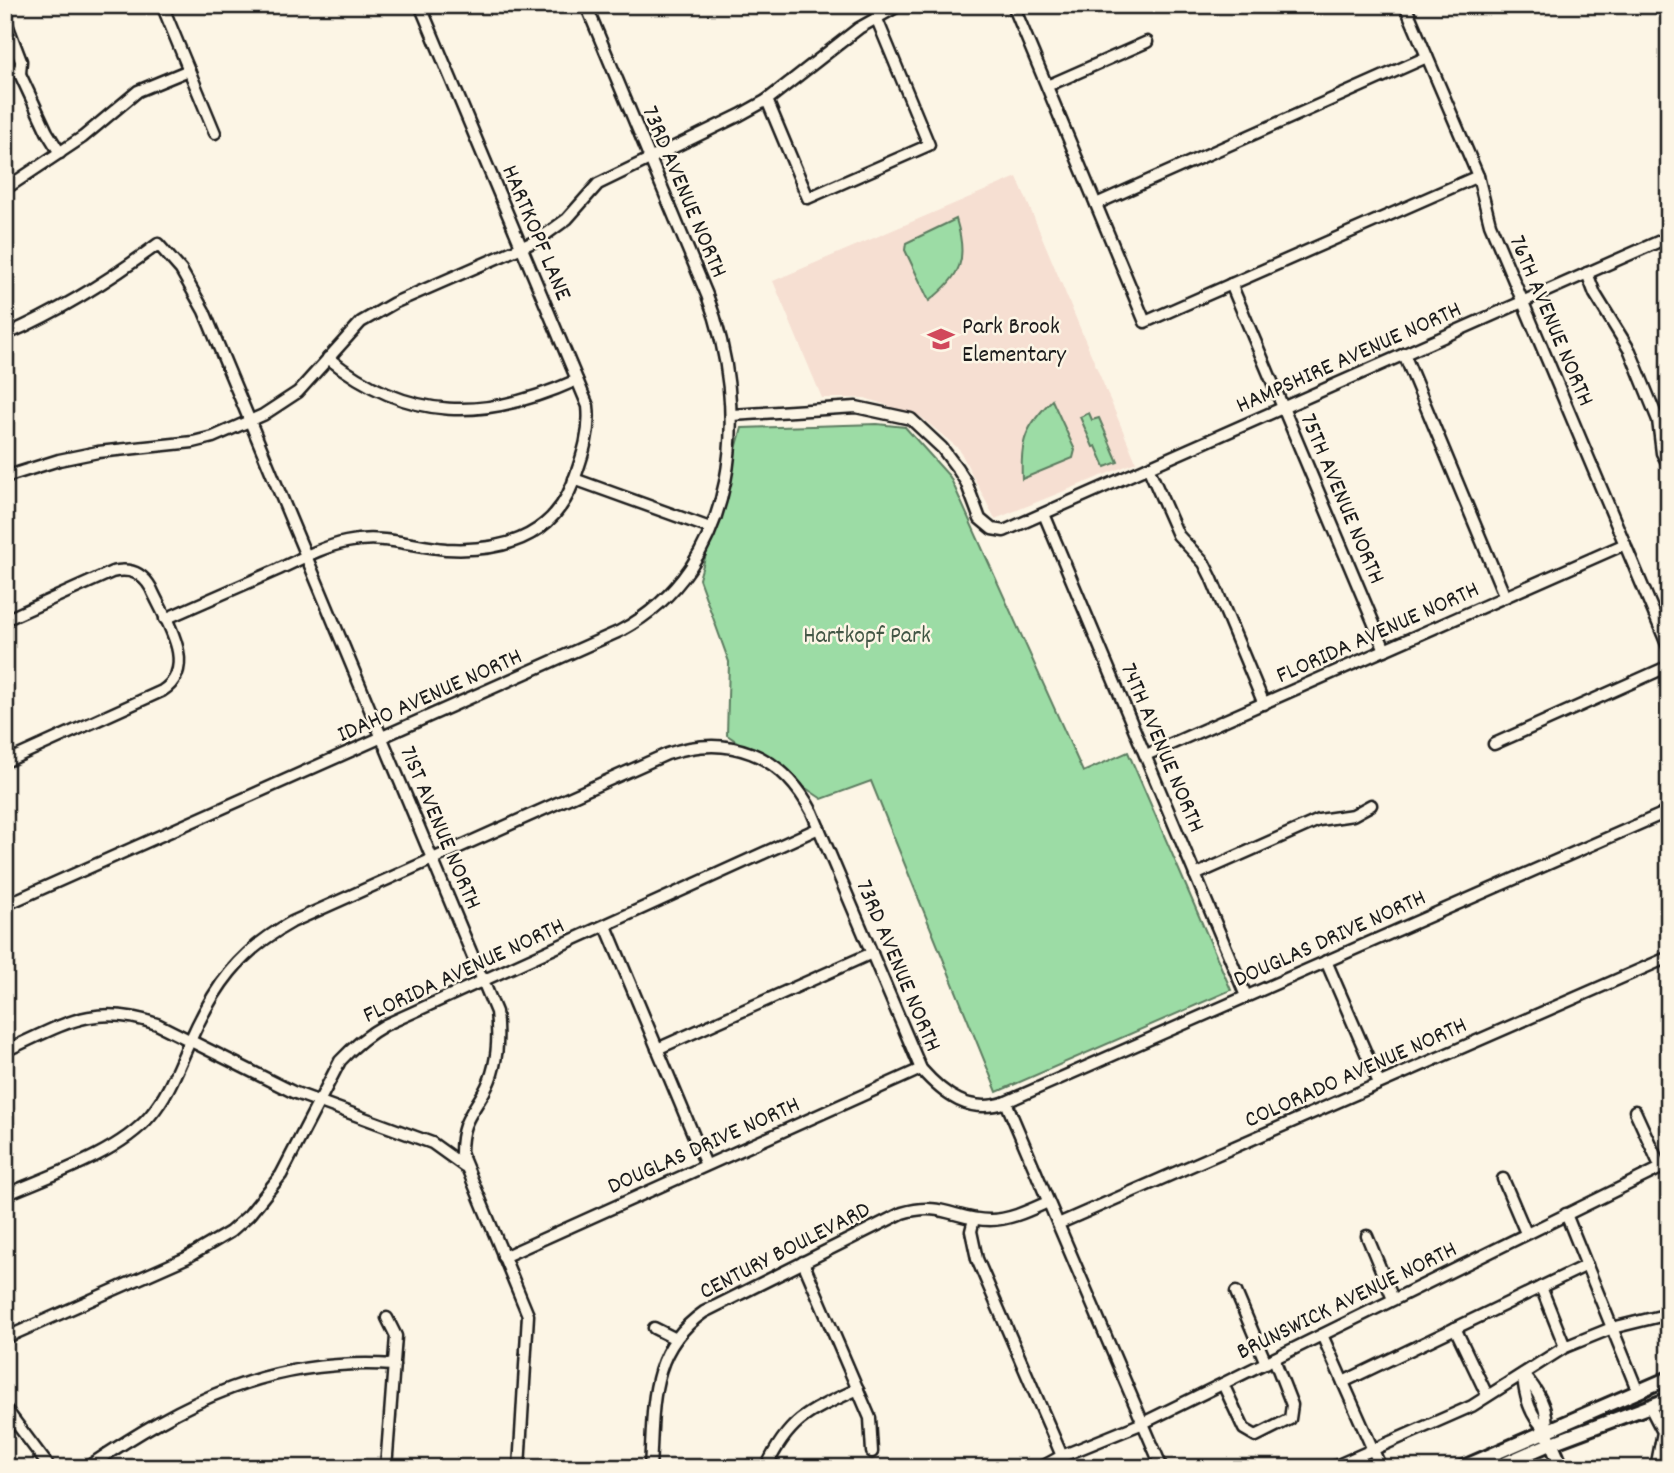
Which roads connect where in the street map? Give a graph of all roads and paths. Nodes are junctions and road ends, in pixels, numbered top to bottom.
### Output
1 (162, 5) edge
2 (420, 5) edge
3 (586, 5) edge
4 (900, 5) edge
5 (1013, 5) edge
6 (1405, 5) edge
7 (876, 18) junction
8 (5, 19) edge
9 (1147, 42) dead end
10 (1427, 57) junction
11 (5, 63) edge
12 (189, 70) junction
13 (20, 74) junction
14 (1047, 86) junction
15 (767, 100) junction
16 (215, 133) dead end
17 (61, 153) junction
18 (649, 158) junction
19 (1478, 176) junction
20 (5, 189) edge
21 (1096, 204) junction
22 (1669, 237) edge
23 (522, 247) junction
24 (1587, 273) junction
25 (1231, 284) junction
26 (1523, 301) junction
27 (5, 335) edge
28 (1404, 354) junction
29 (328, 358) junction
30 (577, 380) junction
31 (731, 398) joint
32 (1283, 407) junction
33 (732, 415) junction
34 (250, 422) junction
35 (1669, 466) edge
36 (1148, 467) junction
37 (5, 477) edge
38 (574, 479) junction
39 (1044, 514) junction
40 (710, 528) junction
41 (1625, 544) junction
42 (306, 557) junction
43 (1505, 597) junction
44 (165, 619) junction
45 (5, 620) edge
46 (1669, 649) edge
47 (1385, 650) junction
48 (1669, 666) edge
49 (1264, 704) junction
50 (382, 738) junction
51 (1494, 744) dead end
52 (1146, 755) junction
53 (5, 762) edge
54 (1371, 805) dead end
55 (1669, 811) edge
56 (819, 828) junction
57 (433, 859) junction
58 (1195, 875) junction
59 (5, 905) edge
60 (606, 926) junction
61 (872, 953) junction
62 (1669, 957) edge
63 (1326, 961) junction
64 (485, 981) junction
65 (1246, 996) junction
66 (190, 1040) junction
67 (657, 1049) junction
68 (5, 1051) edge
69 (921, 1069) junction
70 (1379, 1083) junction
71 (318, 1101) junction
72 (1006, 1102) junction
73 (1635, 1111) dead end
74 (706, 1166) junction
75 (1665, 1166) edge
76 (466, 1167) junction
77 (1503, 1179) dead end
78 (5, 1195) edge
79 (1048, 1202) junction
80 (1566, 1214) junction
81 (974, 1219) junction
82 (1058, 1224) junction
83 (1526, 1233) junction
84 (1367, 1236) dead end
85 (503, 1257) junction
86 (803, 1262) junction
87 (1587, 1265) junction
88 (1541, 1287) junction
89 (1236, 1292) dead end
90 (1393, 1299) junction
91 (1669, 1314) edge
92 (387, 1318) dead end
93 (654, 1328) dead end
94 (1455, 1328) junction
95 (1612, 1328) junction
96 (1322, 1335) junction
97 (5, 1338) edge
98 (676, 1339) junction
99 (1564, 1347) junction
100 (1270, 1361) junction
101 (394, 1366) junction
102 (1522, 1374) junction
103 (1669, 1378) edge
104 (1343, 1382) junction
105 (1223, 1384) junction
106 (858, 1390) junction
107 (1638, 1392) junction
108 (1487, 1395) junction
109 (1669, 1399) edge
110 (1650, 1407) junction
111 (5, 1408) edge
112 (1143, 1423) junction
113 (1546, 1430) junction
114 (1666, 1432) edge
115 (1552, 1443) junction
116 (1373, 1449) junction
117 (872, 1452) dead end
118 (1062, 1456) junction
119 (50, 1468) edge
120 (86, 1468) edge
121 (387, 1468) edge
122 (519, 1468) edge
123 (650, 1468) edge
124 (766, 1468) edge
125 (1040, 1468) edge
126 (1162, 1468) edge
127 (1331, 1468) edge
128 (1381, 1468) edge
129 (1461, 1468) edge
130 (1495, 1468) edge
131 (1562, 1468) edge
132 (1656, 1468) edge

1 - 12 street
2 - 23 street, HARTKOPF LANE
3 - 18 street, 73RD AVENUE NORTH
4 - 7 street
5 - 14 street
6 - 10 street, 76TH AVENUE NORTH
7 - 15 street
7 - 15 street
8 - 13 street
9 - 14 street
10 - 19 street, 76TH AVENUE NORTH
10 - 21 street
11 - 13 street
12 - 16 street
12 - 17 street
13 - 17 street
14 - 21 street
15 - 18 street
17 - 20 street
18 - 23 street
18 - 31 street, 73RD AVENUE NORTH
19 - 25 street
19 - 26 street, 76TH AVENUE NORTH
21 - 25 street
22 - 24 street, HAMPSHIRE AVENUE NORTH
23 - 29 street
23 - 30 street, HARTKOPF LANE
24 - 26 street, HAMPSHIRE AVENUE NORTH
24 - 35 street
25 - 32 street, 75TH AVENUE NORTH
26 - 28 street, HAMPSHIRE AVENUE NORTH
26 - 41 street, 76TH AVENUE NORTH
27 - 34 street, 71ST AVENUE NORTH
28 - 32 street, HAMPSHIRE AVENUE NORTH
28 - 43 street
29 - 30 street
29 - 34 street
30 - 38 street, HARTKOPF LANE
31 - 33 street, IDAHO AVENUE NORTH
32 - 36 street, HAMPSHIRE AVENUE NORTH
32 - 47 street, 75TH AVENUE NORTH
33 - 39 street, HAMPSHIRE AVENUE NORTH
33 - 40 street, IDAHO AVENUE NORTH
34 - 37 street
34 - 42 street, 71ST AVENUE NORTH
36 - 39 street, HAMPSHIRE AVENUE NORTH
36 - 49 street
38 - 40 street
38 - 42 street, HARTKOPF LANE
39 - 52 street, 74TH AVENUE NORTH
40 - 50 street, IDAHO AVENUE NORTH
41 - 43 street, FLORIDA AVENUE NORTH
41 - 46 street, 76TH AVENUE NORTH
42 - 44 street, HARTKOPF LANE
42 - 50 street, 71ST AVENUE NORTH
43 - 47 street, FLORIDA AVENUE NORTH
44 - 45 street
44 - 53 street
47 - 49 street, FLORIDA AVENUE NORTH
48 - 51 street
49 - 52 street, FLORIDA AVENUE NORTH
50 - 57 street, 71ST AVENUE NORTH
50 - 59 street, IDAHO AVENUE NORTH
52 - 58 street, 74TH AVENUE NORTH
54 - 58 street
55 - 63 street, DOUGLAS DRIVE NORTH
56 - 57 street, 73RD AVENUE NORTH
56 - 60 street, FLORIDA AVENUE NORTH
56 - 61 street, 73RD AVENUE NORTH
57 - 64 street, 71ST AVENUE NORTH
57 - 66 street, 73RD AVENUE NORTH
58 - 65 street, 74TH AVENUE NORTH
60 - 64 street, FLORIDA AVENUE NORTH
60 - 67 street
61 - 67 street
61 - 69 street, 73RD AVENUE NORTH
62 - 70 street, COLORADO AVENUE NORTH
63 - 65 street, DOUGLAS DRIVE NORTH
63 - 70 street
64 - 71 street, FLORIDA AVENUE NORTH
64 - 76 street, 71ST AVENUE NORTH
65 - 72 street, DOUGLAS DRIVE NORTH
66 - 68 street
66 - 71 street
66 - 78 street
67 - 74 street
69 - 72 street, 73RD AVENUE NORTH
69 - 74 street, DOUGLAS DRIVE NORTH
70 - 82 street, COLORADO AVENUE NORTH
71 - 76 street
71 - 97 street, FLORIDA AVENUE NORTH
72 - 79 street
73 - 75 street
74 - 85 street, DOUGLAS DRIVE NORTH
75 - 80 street, BRUNSWICK AVENUE NORTH
76 - 85 street, 71ST AVENUE NORTH
77 - 83 street
79 - 81 street, CENTURY BOULEVARD
79 - 82 street
80 - 83 street, BRUNSWICK AVENUE NORTH
80 - 87 street
81 - 86 street, CENTURY BOULEVARD
81 - 118 street
82 - 112 street
83 - 90 street, BRUNSWICK AVENUE NORTH
84 - 90 street
85 - 122 street, 71ST AVENUE NORTH
86 - 98 street, CENTURY BOULEVARD
86 - 106 street
87 - 88 street
87 - 95 street
88 - 94 street
88 - 99 street
89 - 100 street
90 - 96 street, BRUNSWICK AVENUE NORTH
91 - 95 street
92 - 101 street
93 - 98 street
94 - 104 street
94 - 108 street
95 - 99 street
95 - 107 street
96 - 100 street, BRUNSWICK AVENUE NORTH
96 - 104 street
98 - 123 street, CENTURY BOULEVARD
99 - 102 street
100 - 105 street, BRUNSWICK AVENUE NORTH
100 - 105 street
101 - 120 street
101 - 121 street
102 - 108 street
102 - 113 street
103 - 107 street
104 - 116 street
105 - 112 street, BRUNSWICK AVENUE NORTH
106 - 117 street
106 - 124 street
107 - 113 street
108 - 116 street
109 - 110 street
110 - 114 street
110 - 115 street
111 - 119 street
112 - 118 street, BRUNSWICK AVENUE NORTH
112 - 126 street
113 - 115 street
113 - 129 street
114 - 132 street
115 - 130 street
115 - 131 street
116 - 127 street
116 - 128 street
118 - 125 street, BRUNSWICK AVENUE NORTH

